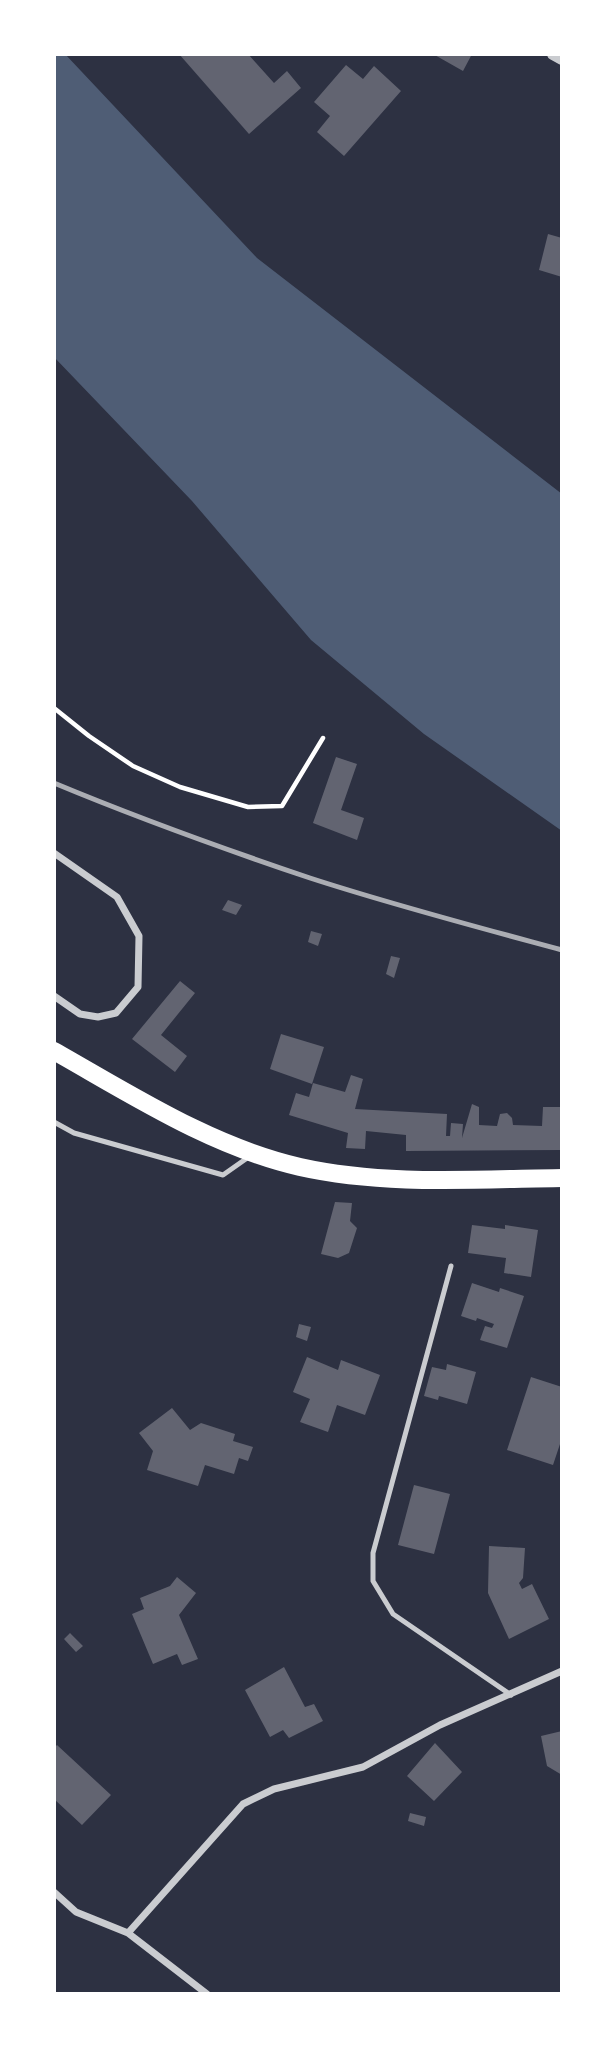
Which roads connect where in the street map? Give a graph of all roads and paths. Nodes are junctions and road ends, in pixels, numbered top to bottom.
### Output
1 (553, 54) edge
2 (562, 59) edge
3 (54, 708) edge
4 (323, 738) dead end
5 (54, 853) edge
6 (54, 996) edge
7 (54, 1051) edge
8 (54, 1122) edge
9 (255, 1153) junction
10 (562, 1178) edge
11 (451, 1266) dead end
12 (562, 1671) edge
13 (511, 1695) junction
14 (54, 1892) edge
15 (128, 1933) junction
16 (207, 1994) edge

1 - 2 street
3 - 4 path
5 - 6 street
7 - 9 main road
8 - 9 lane
9 - 10 main road
11 - 13 lane
12 - 13 street
13 - 15 street
14 - 15 street
15 - 16 street

